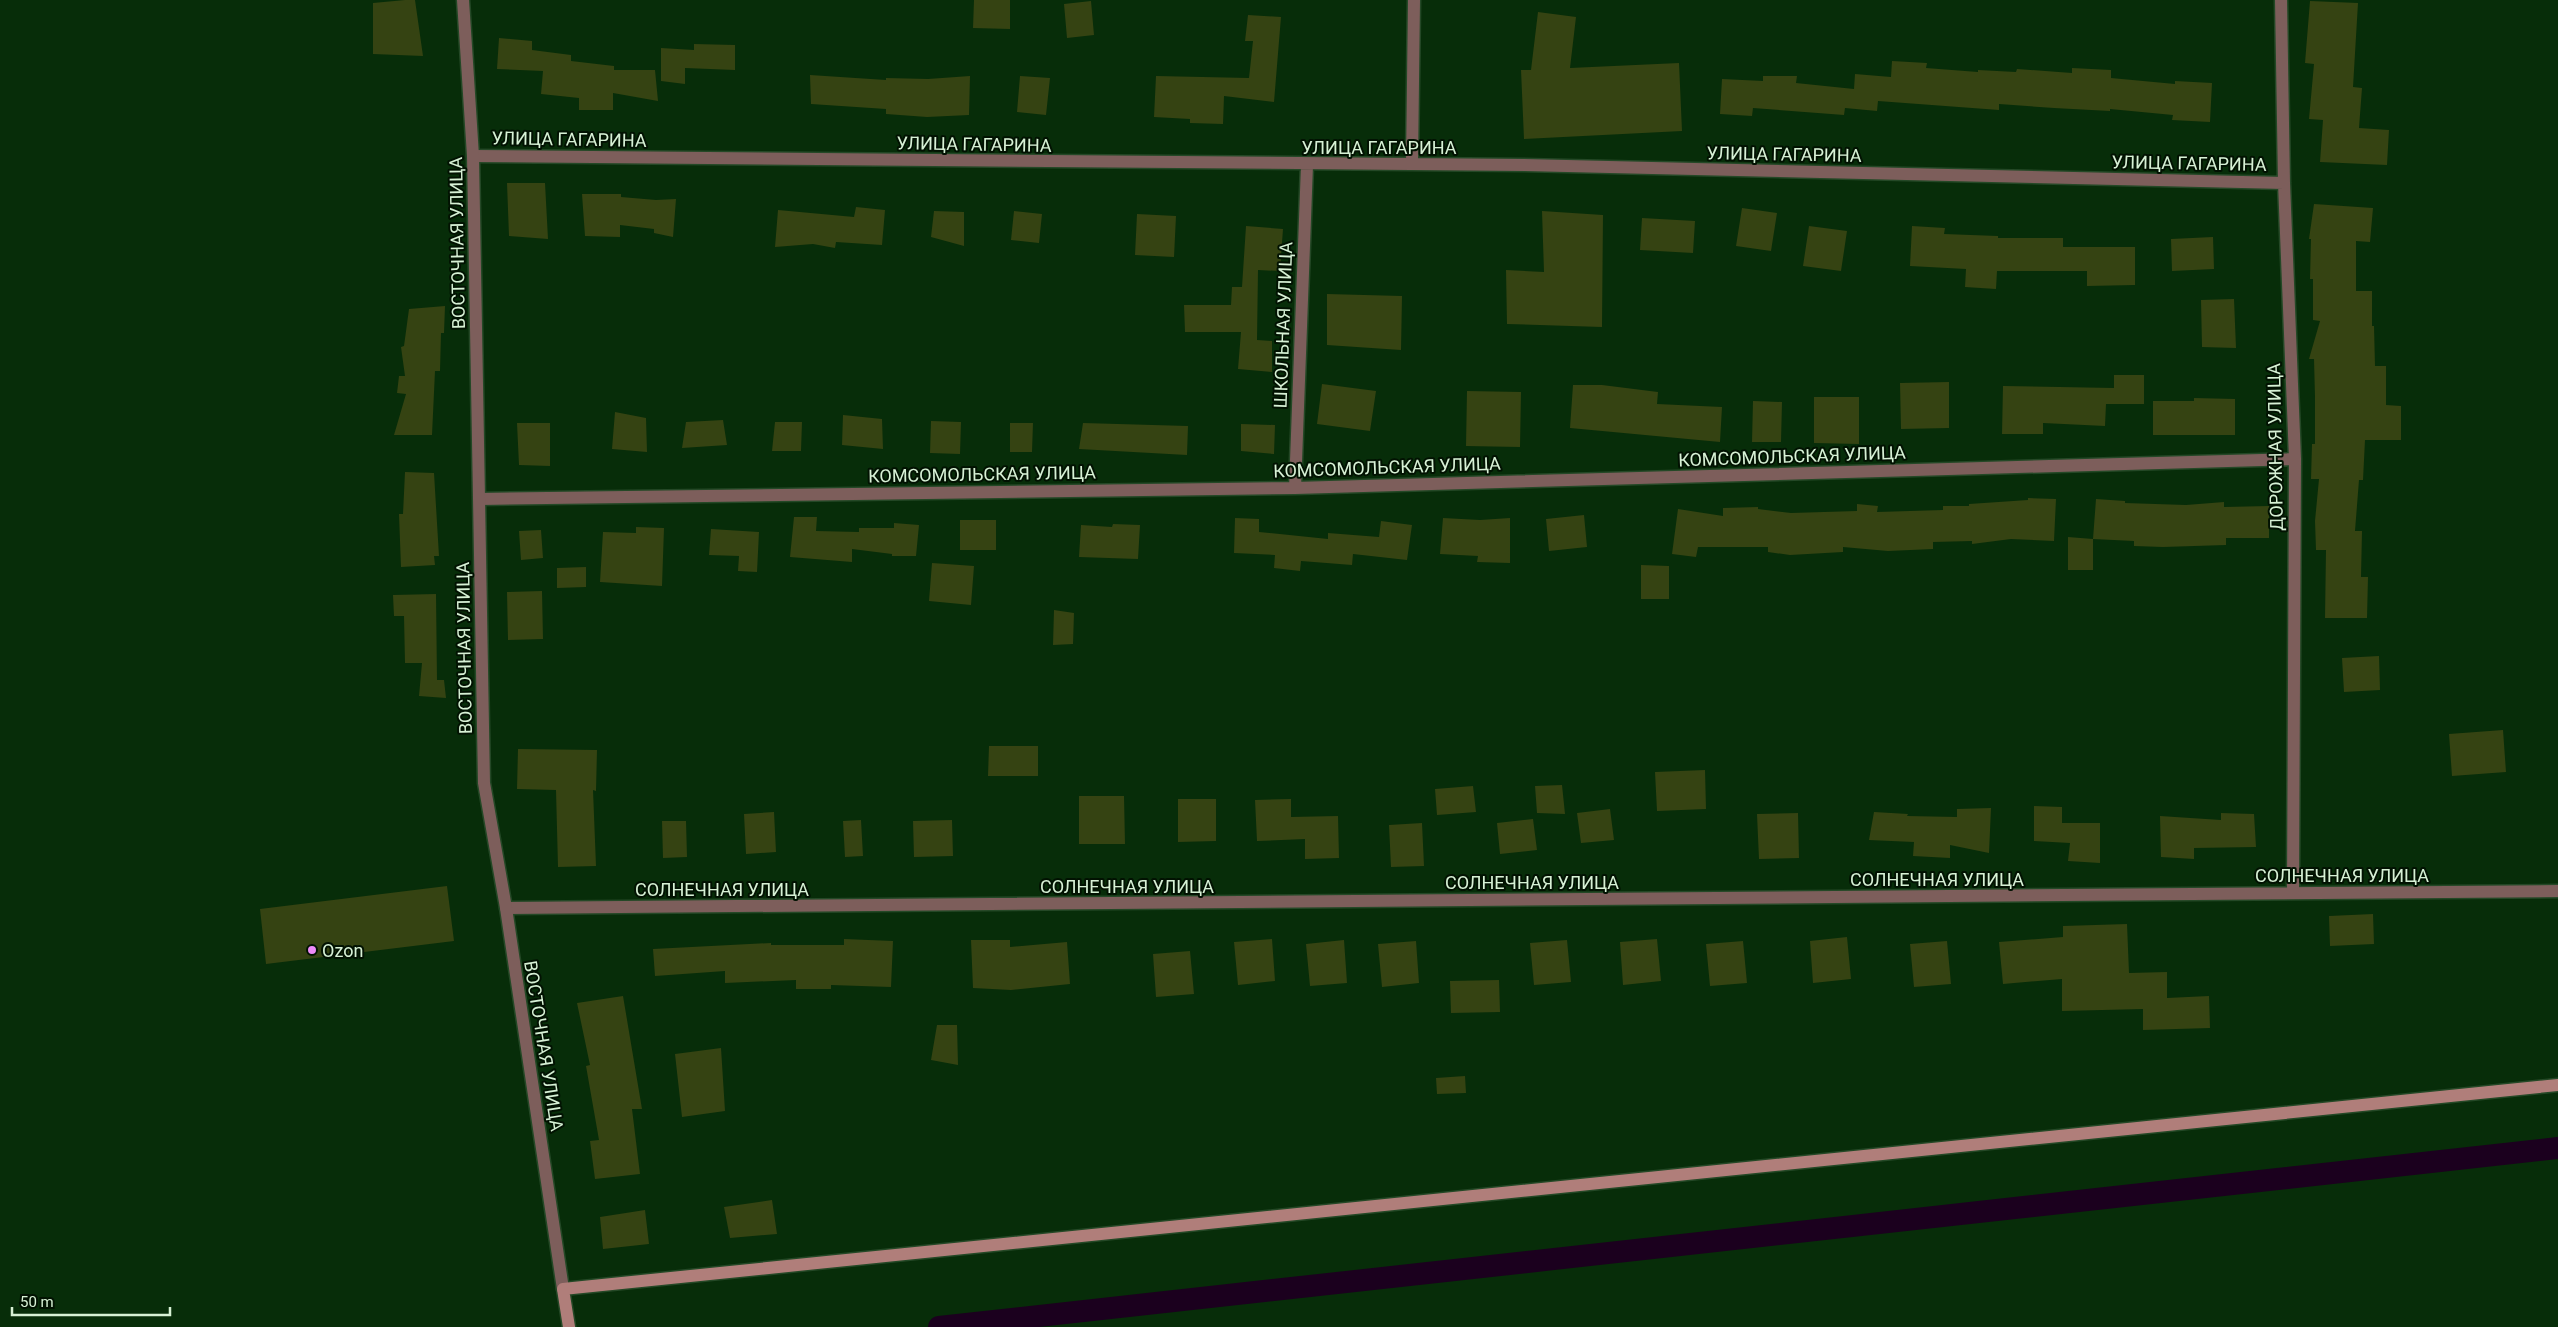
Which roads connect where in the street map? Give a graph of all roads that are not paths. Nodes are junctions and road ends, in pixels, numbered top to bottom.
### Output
1 (463, 0) edge
2 (1414, 0) edge
3 (2281, 0) edge
4 (474, 156) junction
5 (1412, 164) junction
6 (1307, 165) junction
7 (2284, 182) junction
8 (2294, 459) junction
9 (1295, 488) junction
10 (480, 499) junction
11 (2558, 891) edge
12 (2294, 893) junction
13 (506, 908) junction
14 (2558, 1085) edge
15 (563, 1289) junction
16 (569, 1327) edge

1 - 4 street, ВОСТОЧНАЯ УЛИЦА
2 - 5 street
3 - 7 street, ДОРОЖНАЯ УЛИЦА
4 - 6 street, УЛИЦА ГАГАРИНА
4 - 10 street, ВОСТОЧНАЯ УЛИЦА
5 - 6 street, УЛИЦА ГАГАРИНА
5 - 7 street, УЛИЦА ГАГАРИНА
6 - 9 street, ШКОЛЬНАЯ УЛИЦА
7 - 8 street, ДОРОЖНАЯ УЛИЦА
8 - 9 street, КОМСОМОЛЬСКАЯ УЛИЦА
8 - 12 street, ДОРОЖНАЯ УЛИЦА
9 - 10 street, КОМСОМОЛЬСКАЯ УЛИЦА
10 - 13 street, ВОСТОЧНАЯ УЛИЦА
11 - 12 street, СОЛНЕЧНАЯ УЛИЦА
12 - 13 street, СОЛНЕЧНАЯ УЛИЦА
13 - 15 street, ВОСТОЧНАЯ УЛИЦА
14 - 15 main road
15 - 16 main road

